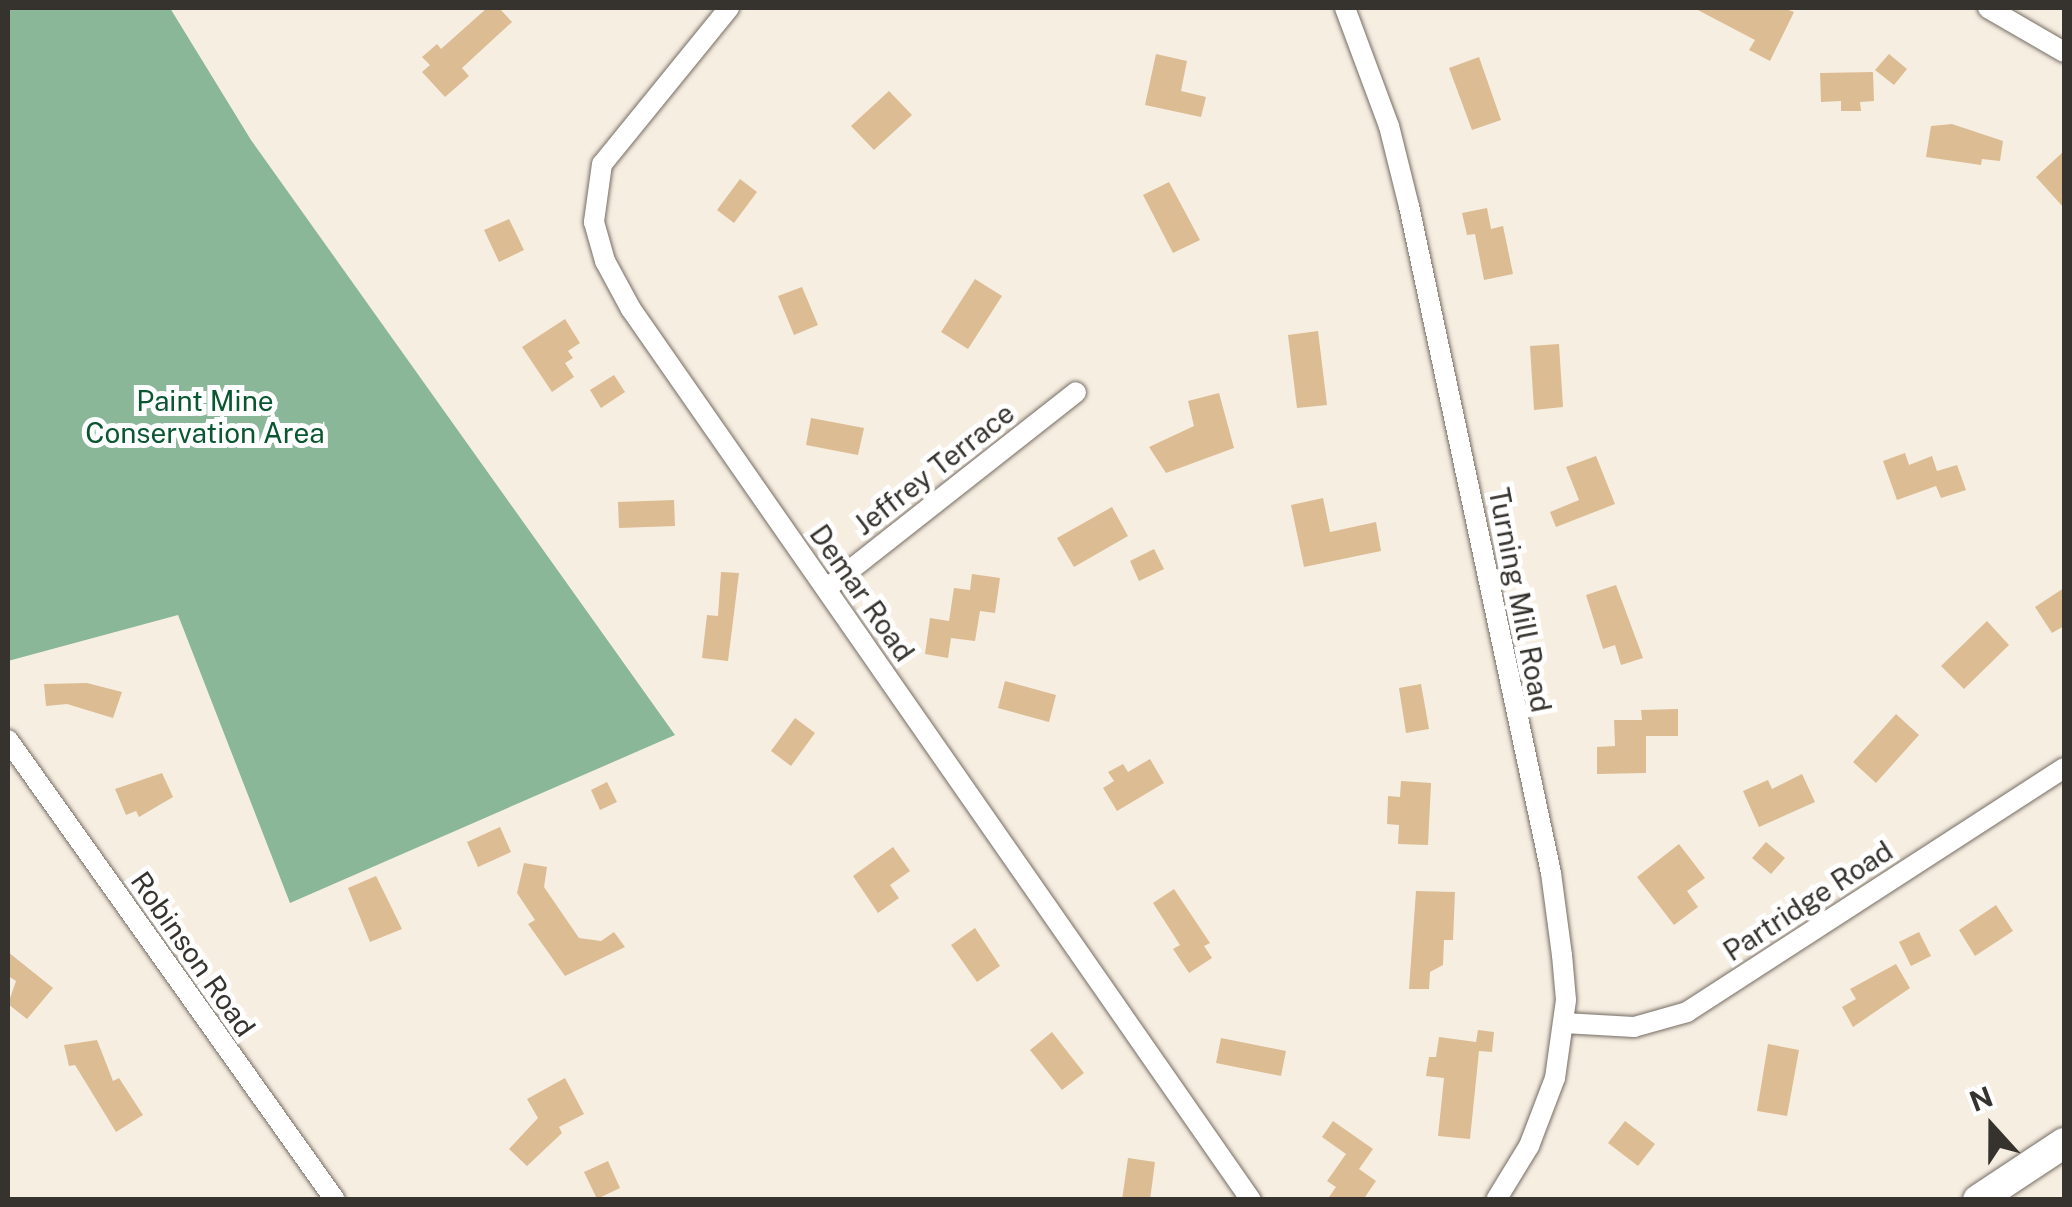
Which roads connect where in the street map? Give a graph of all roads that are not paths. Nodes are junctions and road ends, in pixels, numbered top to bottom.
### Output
1 (728, 8) edge
2 (1346, 8) edge
3 (1988, 8) edge
4 (2064, 52) edge
5 (1076, 392) dead end
6 (826, 589) junction
7 (8, 740) edge
8 (2064, 768) edge
9 (1564, 1023) junction
10 (2064, 1135) edge
11 (2064, 1144) edge
12 (2034, 1164) junction
13 (335, 1200) edge
14 (1251, 1200) edge
15 (1496, 1200) edge
16 (1978, 1200) edge

1 - 6 street, Demar Road
2 - 9 street, Turning Mill Road
3 - 4 street
5 - 6 street, Jeffrey Terrace
6 - 14 street, Demar Road
7 - 13 street, Robinson Road
8 - 9 street, Partridge Road
9 - 15 street, Turning Mill Road
10 - 12 highway
11 - 12 highway
12 - 16 highway

